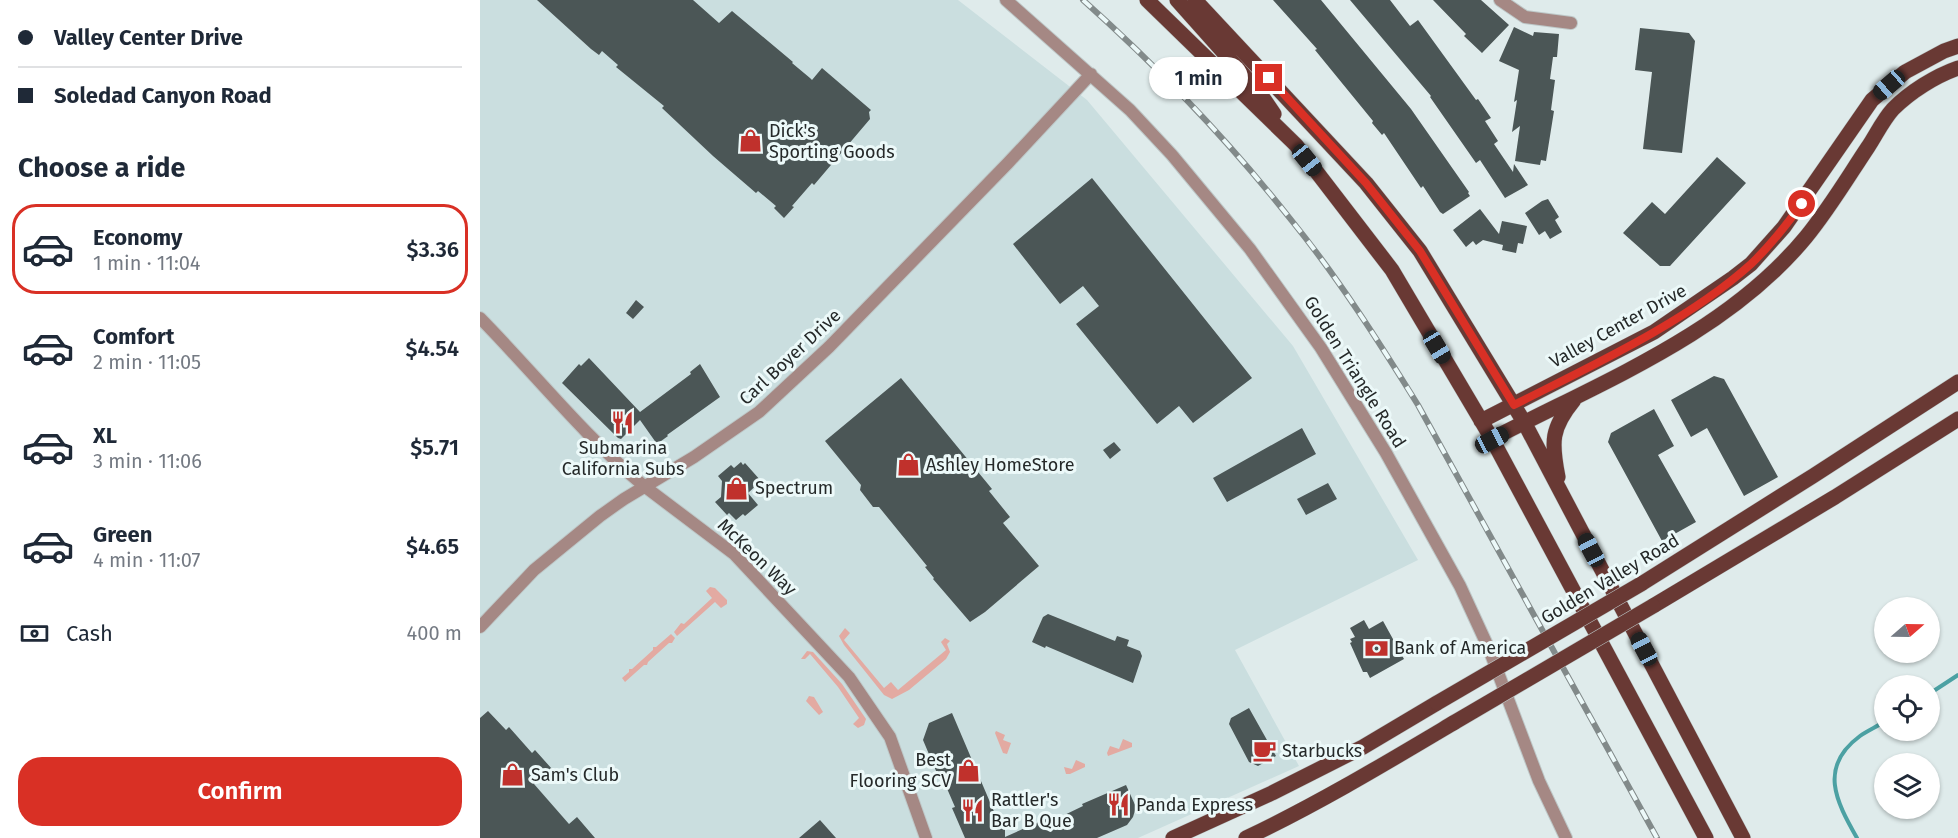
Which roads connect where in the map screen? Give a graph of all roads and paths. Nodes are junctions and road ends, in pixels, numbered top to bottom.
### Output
1 (1006, 0) edge
2 (1147, 0) edge
3 (1177, 0) edge
4 (1195, 0) edge
5 (1500, 0) edge
6 (1571, 23) dead end
7 (1958, 46) edge
8 (1958, 68) edge
9 (1091, 74) junction
10 (1296, 145) junction
11 (480, 318) edge
12 (1958, 382) edge
13 (1579, 394) junction
14 (1514, 405) junction
15 (1958, 420) edge
16 (1481, 421) junction
17 (1524, 422) junction
18 (1492, 440) junction
19 (644, 486) junction
20 (1562, 495) junction
21 (480, 627) edge
22 (926, 838) edge
23 (1173, 838) edge
24 (1246, 838) edge
25 (1566, 838) edge
26 (1706, 838) edge
27 (1743, 838) edge

1 - 9 street, Golden Triangle Road
2 - 10 main road
3 - 10 main road
4 - 14 main road
5 - 6 street
7 - 14 main road, Valley Center Drive
8 - 13 main road
9 - 19 street, Carl Boyer Drive
9 - 25 street, Golden Triangle Road
10 - 16 main road
11 - 19 street, McKeon Way
12 - 23 main road, Golden Valley Road, bridge
13 - 17 main road
13 - 20 main road
14 - 16 main road, Valley Center Drive
14 - 17 main road
15 - 24 main road, bridge
16 - 18 main road
17 - 18 main road
17 - 20 main road
18 - 26 main road
19 - 21 street, Carl Boyer Drive
19 - 22 street, McKeon Way
20 - 27 main road

